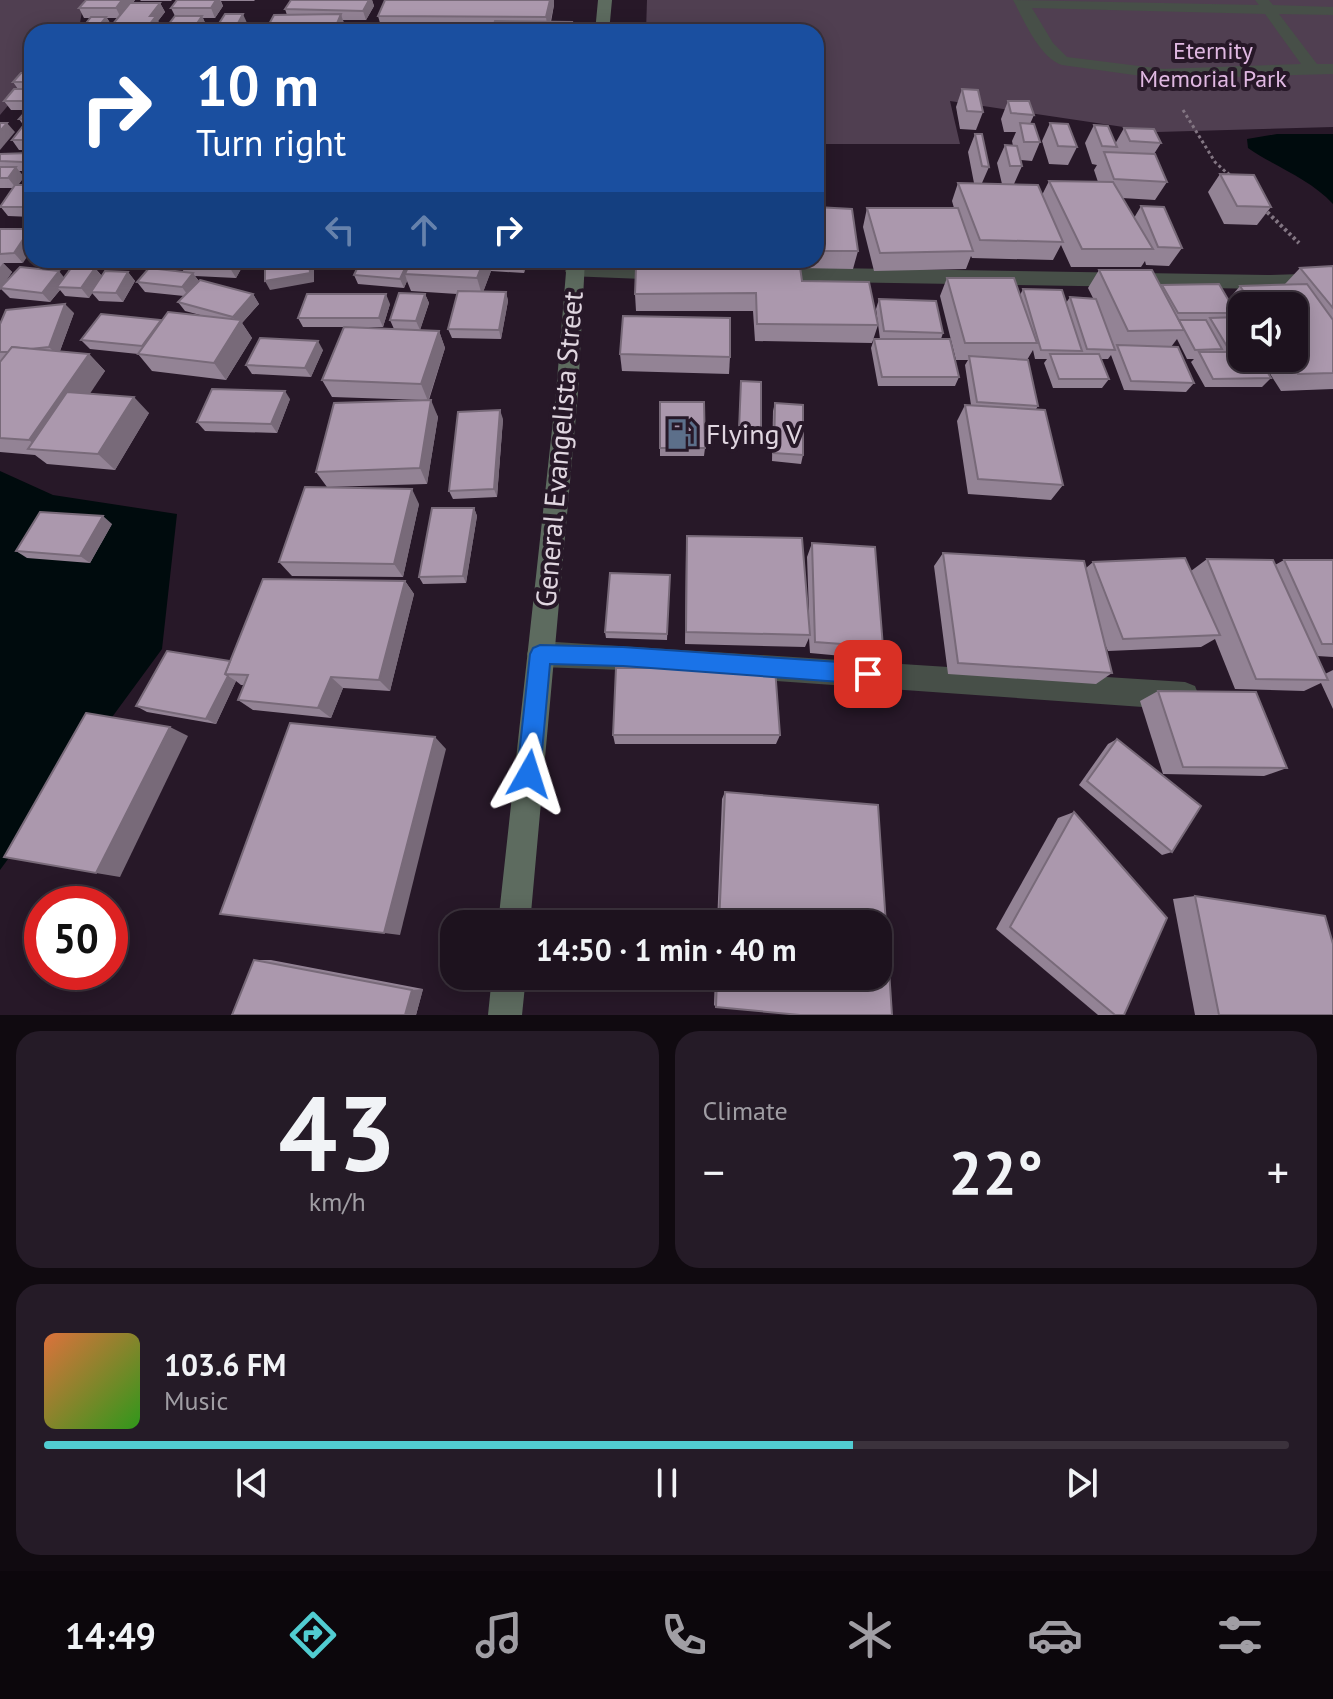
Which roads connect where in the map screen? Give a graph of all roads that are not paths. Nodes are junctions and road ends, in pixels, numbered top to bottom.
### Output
1 (605, 0) edge
2 (1021, 2) edge
3 (1265, 5) edge
4 (1333, 11) edge
5 (603, 24) edge
6 (1312, 68) junction
7 (1333, 69) edge
8 (575, 268) edge
9 (606, 268) edge
10 (685, 273) edge
11 (748, 274) edge
12 (1333, 280) edge
13 (540, 654) junction
14 (1204, 697) edge
15 (515, 910) edge
16 (508, 990) edge
17 (505, 1015) edge

1 - 5 main road
2 - 3 street
2 - 6 street
3 - 4 street
3 - 6 street
6 - 7 street
8 - 13 main road, General Evangelista Street
9 - 10 street
11 - 12 street
13 - 14 street
13 - 15 main road, General Evangelista Street
16 - 17 main road

